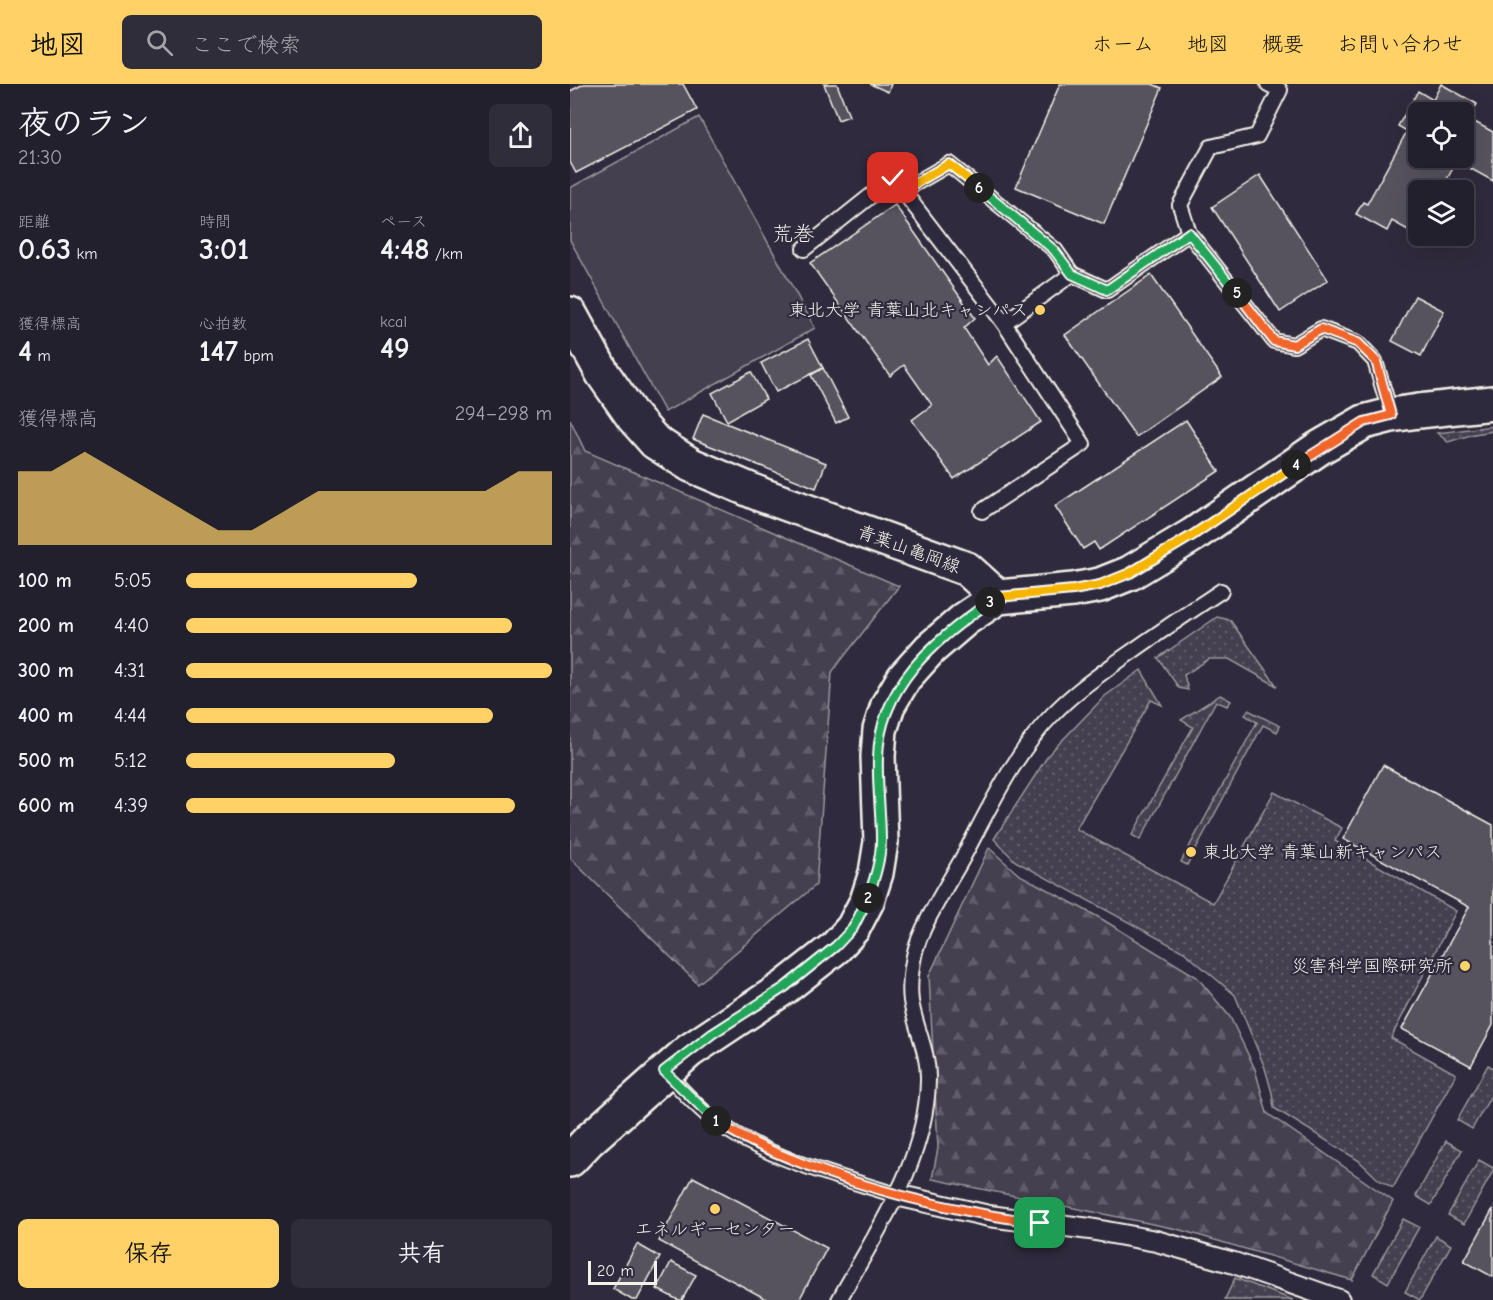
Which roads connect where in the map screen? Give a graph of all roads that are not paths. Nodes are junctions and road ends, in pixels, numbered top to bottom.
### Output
1 (1268, 84) edge
2 (902, 191) junction
3 (1189, 233) junction
4 (804, 249) dead end
5 (1072, 274) junction
6 (570, 314) edge
7 (1004, 323) junction
8 (1493, 403) edge
9 (1391, 415) junction
10 (982, 511) dead end
11 (1221, 591) dead end
12 (998, 597) junction
13 (664, 1071) junction
14 (570, 1160) edge
15 (896, 1195) junction
16 (839, 1300) edge
17 (1339, 1300) edge

1 - 3 lane
2 - 4 lane
2 - 5 lane
2 - 7 lane
3 - 5 lane
3 - 9 lane
5 - 7 lane
6 - 12 street, 青葉山亀岡線
7 - 10 lane
8 - 9 street
9 - 12 street
11 - 15 lane
12 - 13 street
13 - 14 street
13 - 15 lane
15 - 16 lane
15 - 17 street

